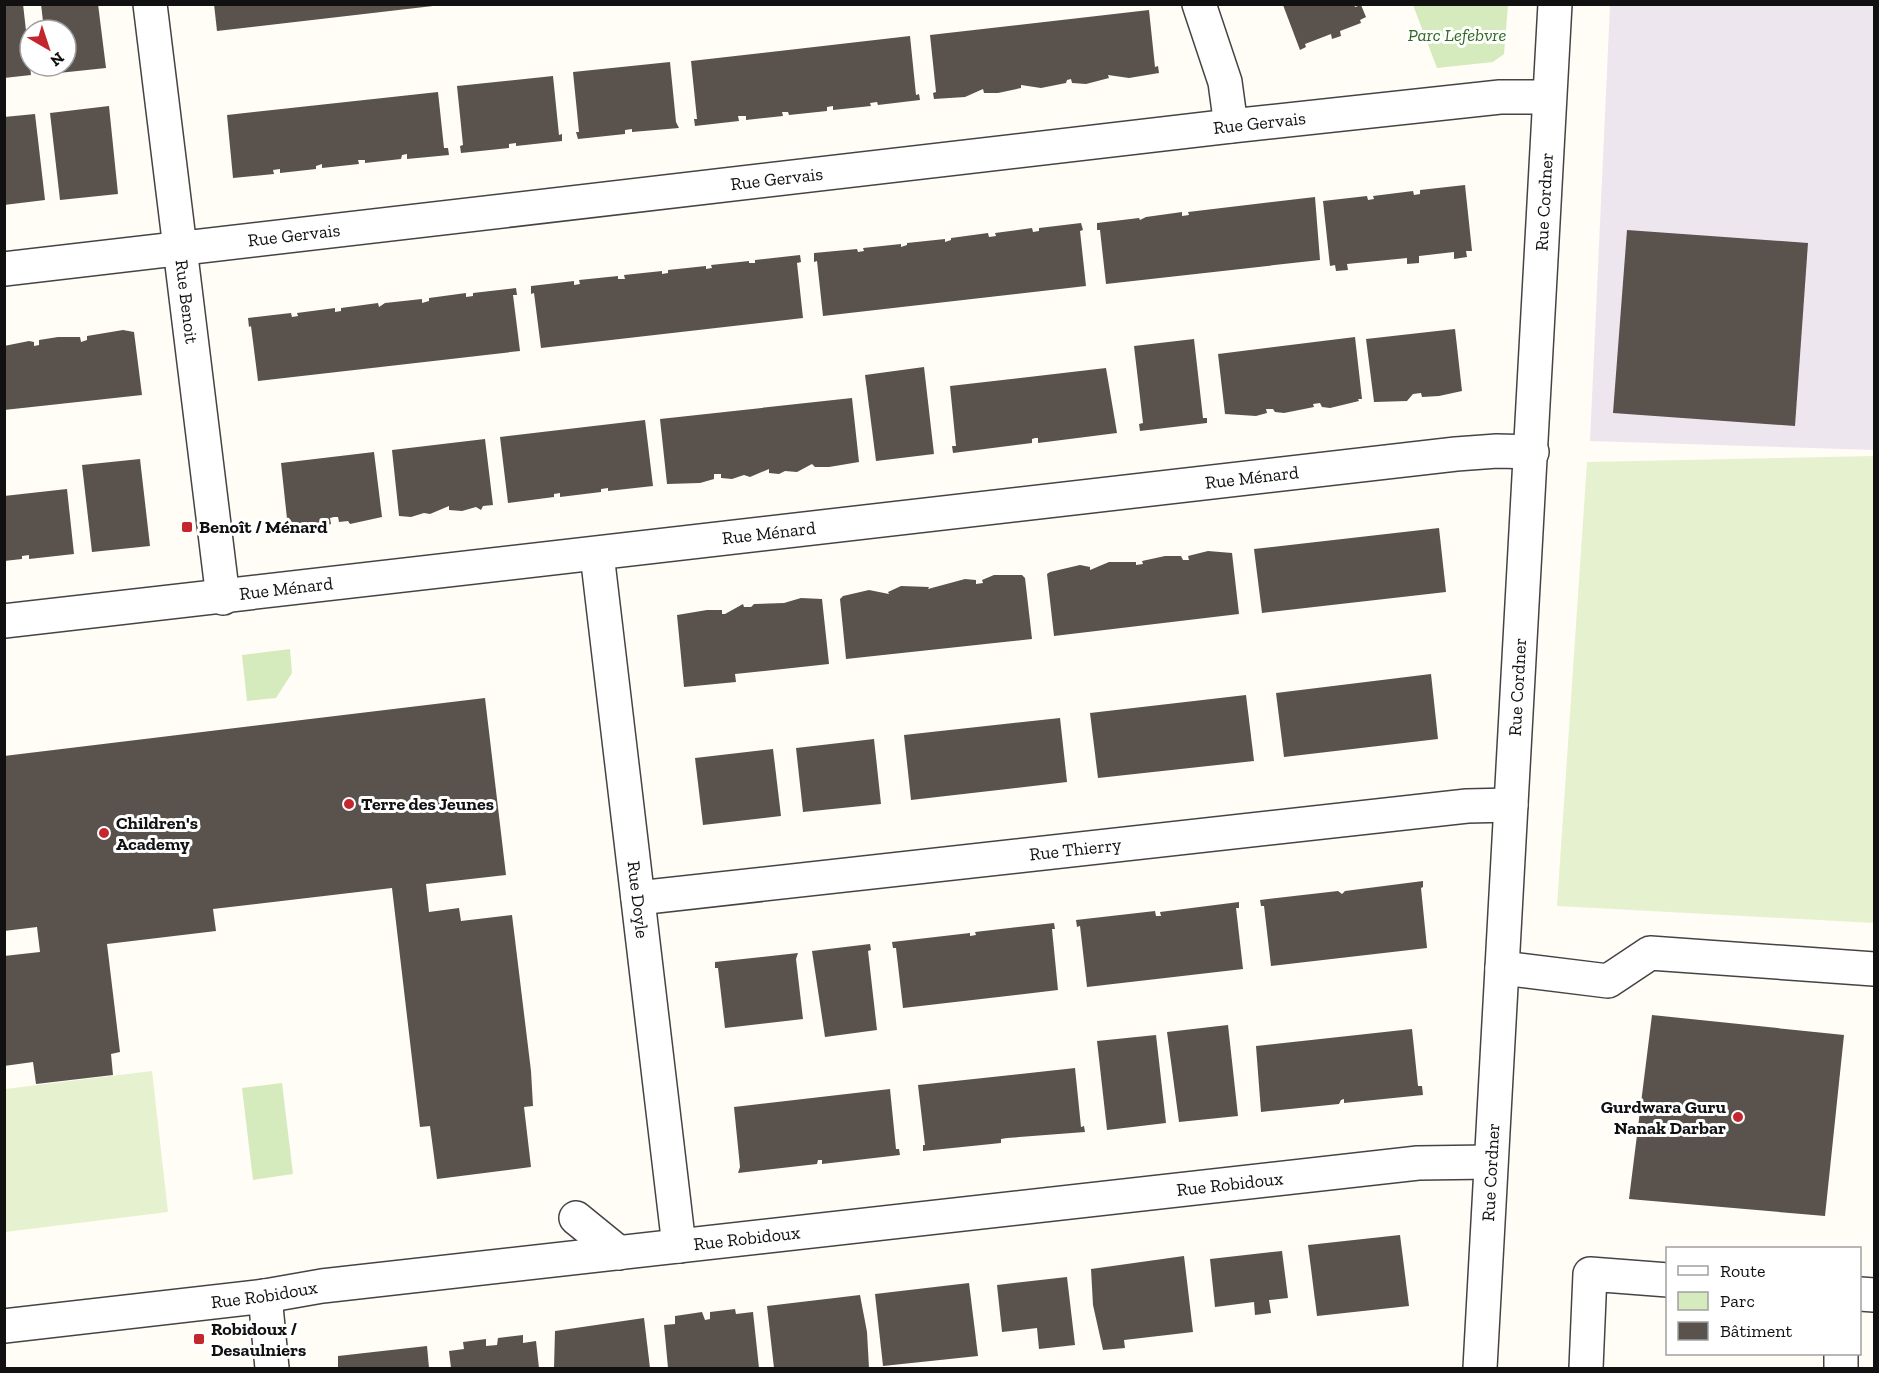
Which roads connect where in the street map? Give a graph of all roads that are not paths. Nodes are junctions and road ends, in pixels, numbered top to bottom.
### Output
1 (150, 4) edge
2 (1199, 4) edge
3 (1555, 4) edge
4 (1549, 97) junction
5 (1231, 126) junction
6 (179, 249) junction
7 (4, 269) edge
8 (1532, 452) junction
9 (597, 554) junction
10 (223, 598) junction
11 (4, 621) edge
12 (1511, 805) junction
13 (638, 898) junction
14 (1502, 968) junction
15 (1875, 969) edge
16 (1490, 1162) junction
17 (576, 1218) dead end
18 (679, 1246) junction
19 (619, 1252) junction
20 (1666, 1280) edge
21 (265, 1296) junction
22 (4, 1326) edge
23 (272, 1368) edge
24 (1480, 1368) edge
25 (1586, 1368) edge

1 - 6 street, Rue Benoit
2 - 5 street
3 - 4 street, Rue Cordner
4 - 5 street, Rue Gervais
4 - 8 street, Rue Cordner
5 - 6 street, Rue Gervais
6 - 7 street, Rue Gervais
6 - 10 street, Rue Benoit
8 - 9 street, Rue Ménard
8 - 12 street, Rue Cordner
9 - 10 street, Rue Ménard
9 - 13 street, Rue Doyle
10 - 11 street, Rue Ménard
12 - 13 street, Rue Thierry
12 - 14 street, Rue Cordner
13 - 18 street, Rue Doyle
14 - 15 street
14 - 16 street, Rue Cordner
16 - 18 street, Rue Robidoux
16 - 24 street, Rue Cordner
17 - 19 street
18 - 19 street, Rue Robidoux
19 - 21 street, Rue Robidoux
20 - 25 street
21 - 22 street, Rue Robidoux
21 - 23 street

